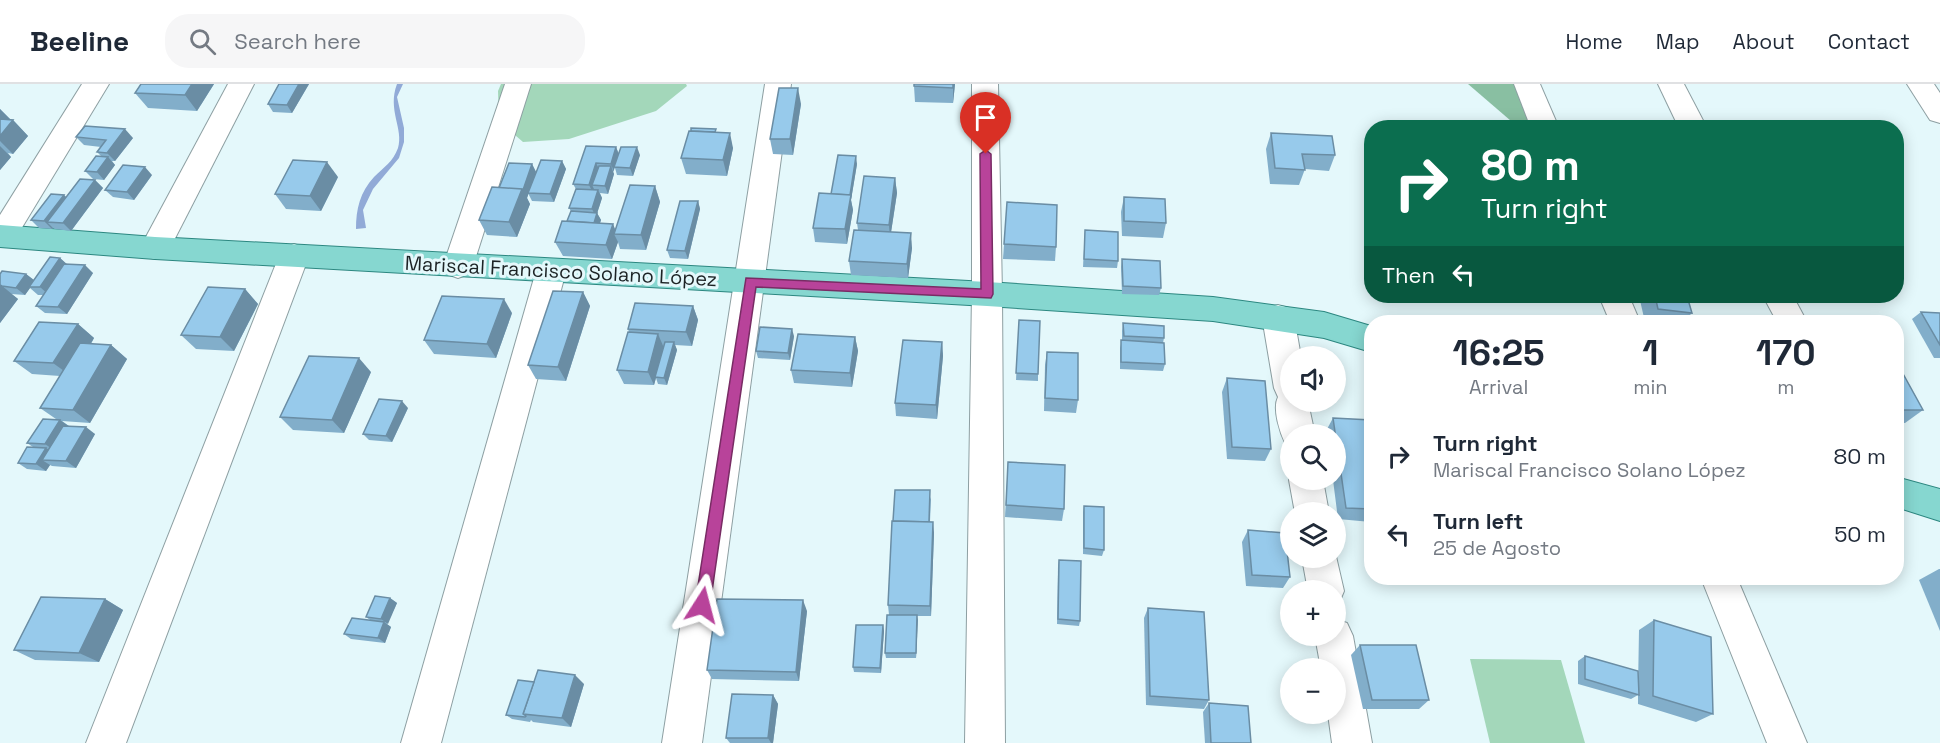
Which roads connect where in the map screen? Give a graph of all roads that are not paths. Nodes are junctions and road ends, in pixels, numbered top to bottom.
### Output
1 (96, 84) edge
2 (241, 84) edge
3 (518, 84) edge
4 (778, 84) edge
5 (985, 84) edge
6 (1527, 84) edge
7 (1671, 84) edge
8 (1920, 84) edge
9 (1940, 113) edge
10 (1542, 120) edge
11 (1689, 120) edge
12 (4, 242) edge
13 (154, 248) junction
14 (294, 256) junction
15 (458, 266) junction
16 (551, 271) junction
17 (750, 282) junction
18 (987, 294) junction
19 (1278, 317) junction
20 (1364, 337) edge
21 (1283, 346) edge
22 (1904, 494) edge
23 (1940, 505) edge
24 (1722, 585) edge
25 (1336, 646) edge
26 (106, 743) edge
27 (421, 743) edge
28 (682, 743) edge
29 (985, 743) edge
30 (1352, 743) edge
31 (1787, 743) edge

1 - 12 street
2 - 13 street
3 - 15 street
4 - 17 street
5 - 18 street
6 - 10 street
7 - 11 street
8 - 9 street
12 - 13 main road, Mariscal Francisco Solano López
13 - 14 main road, Mariscal Francisco Solano López
14 - 15 main road, Mariscal Francisco Solano López
14 - 26 street
15 - 16 main road, Mariscal Francisco Solano López
16 - 17 main road, Mariscal Francisco Solano López
16 - 27 street
17 - 18 main road, Mariscal Francisco Solano López
17 - 28 street
18 - 19 main road, Mariscal Francisco Solano López
18 - 29 street
19 - 20 main road, Mariscal Francisco Solano López
19 - 21 street
22 - 23 main road
24 - 31 street
25 - 30 street

